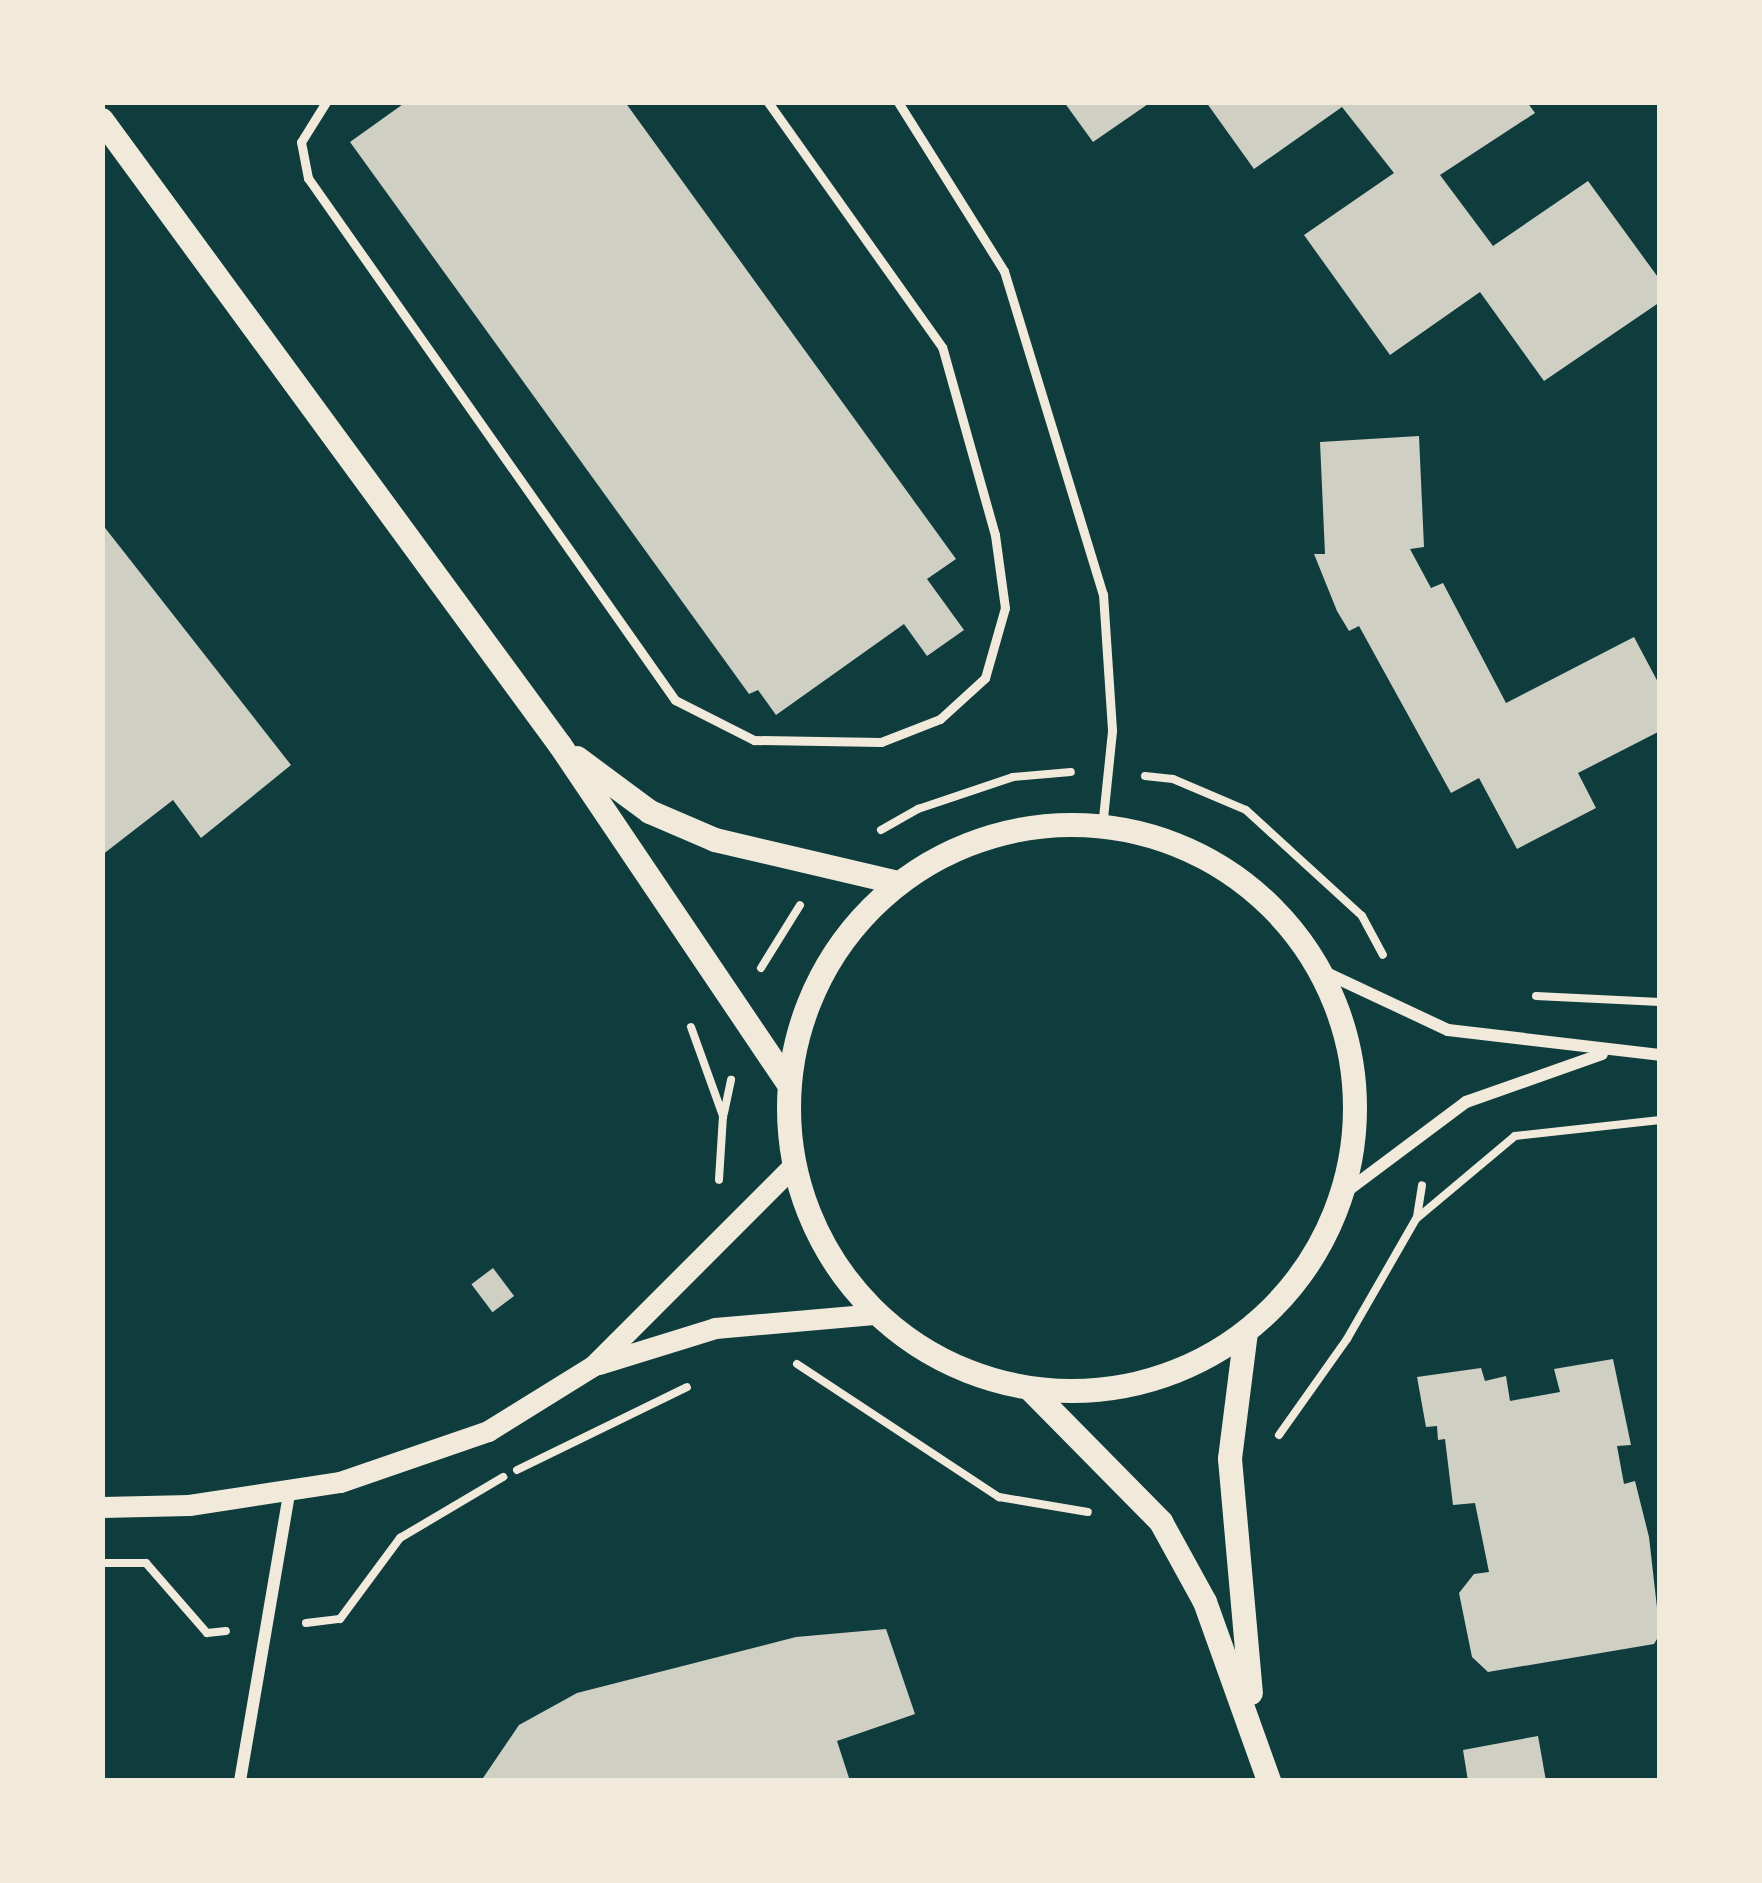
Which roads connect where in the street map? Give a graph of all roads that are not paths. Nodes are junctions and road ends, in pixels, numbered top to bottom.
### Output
1 (326, 102) edge
2 (768, 102) edge
3 (898, 102) edge
4 (102, 120) edge
5 (560, 745) junction
6 (1102, 826) junction
7 (899, 884) junction
8 (1322, 971) junction
9 (1609, 1051) junction
10 (1660, 1055) edge
11 (789, 1084) junction
12 (793, 1166) junction
13 (1343, 1194) junction
14 (876, 1314) junction
15 (1246, 1332) junction
16 (593, 1366) junction
17 (1030, 1389) junction
18 (290, 1489) junction
19 (102, 1507) edge
20 (1254, 1725) junction
21 (240, 1781) edge
22 (1269, 1781) edge

1 - 2 lane
3 - 6 lane
4 - 5 main road
5 - 7 main road
5 - 11 main road
6 - 7 main road
6 - 8 main road
7 - 11 main road
8 - 9 street
8 - 13 main road
9 - 10 street
9 - 13 street
11 - 12 main road
12 - 14 main road
12 - 16 street
13 - 15 main road
14 - 16 street
14 - 17 main road
15 - 17 main road
15 - 20 main road
16 - 18 street
17 - 20 main road
18 - 19 street
18 - 21 street
20 - 22 main road

